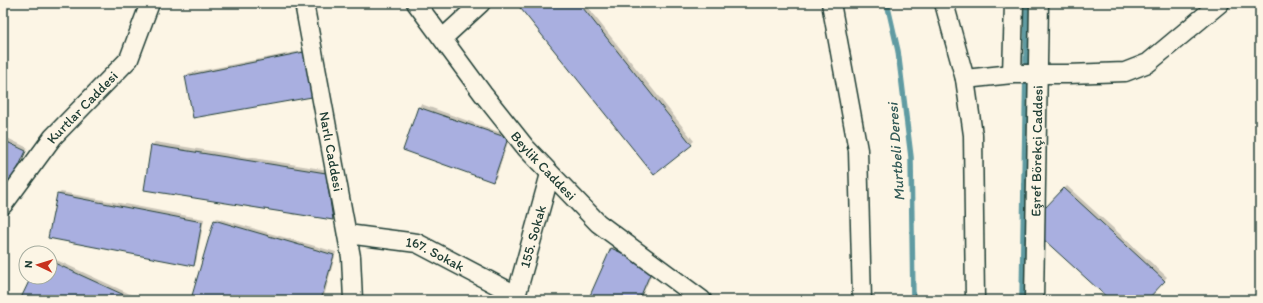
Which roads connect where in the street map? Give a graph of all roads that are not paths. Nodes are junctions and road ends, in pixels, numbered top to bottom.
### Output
1 (150, 3) edge
2 (304, 3) edge
3 (416, 3) edge
4 (481, 3) edge
5 (831, 3) edge
6 (944, 3) edge
7 (1014, 3) edge
8 (1039, 3) edge
9 (1220, 3) edge
10 (443, 38) junction
11 (1026, 74) junction
12 (965, 78) junction
13 (550, 174) junction
14 (3, 205) edge
15 (347, 234) junction
16 (516, 298) edge
17 (353, 300) edge
18 (702, 300) edge
19 (862, 300) edge
20 (975, 300) edge
21 (1034, 300) edge

1 - 14 street, Kurtlar Caddesi
2 - 15 street, Narlı Caddesi
3 - 10 street, Beylik Caddesi
4 - 10 street
5 - 19 street
6 - 12 street
7 - 11 street, Eşref Börekçi Caddesi
8 - 11 street, Eşref Börekçi Caddesi
9 - 11 street
10 - 13 street, Beylik Caddesi
11 - 12 street
11 - 21 street, Eşref Börekçi Caddesi
12 - 20 street
13 - 16 street, 155. Sokak
13 - 18 street, Beylik Caddesi
15 - 16 street, 167. Sokak
15 - 17 street, Narlı Caddesi

